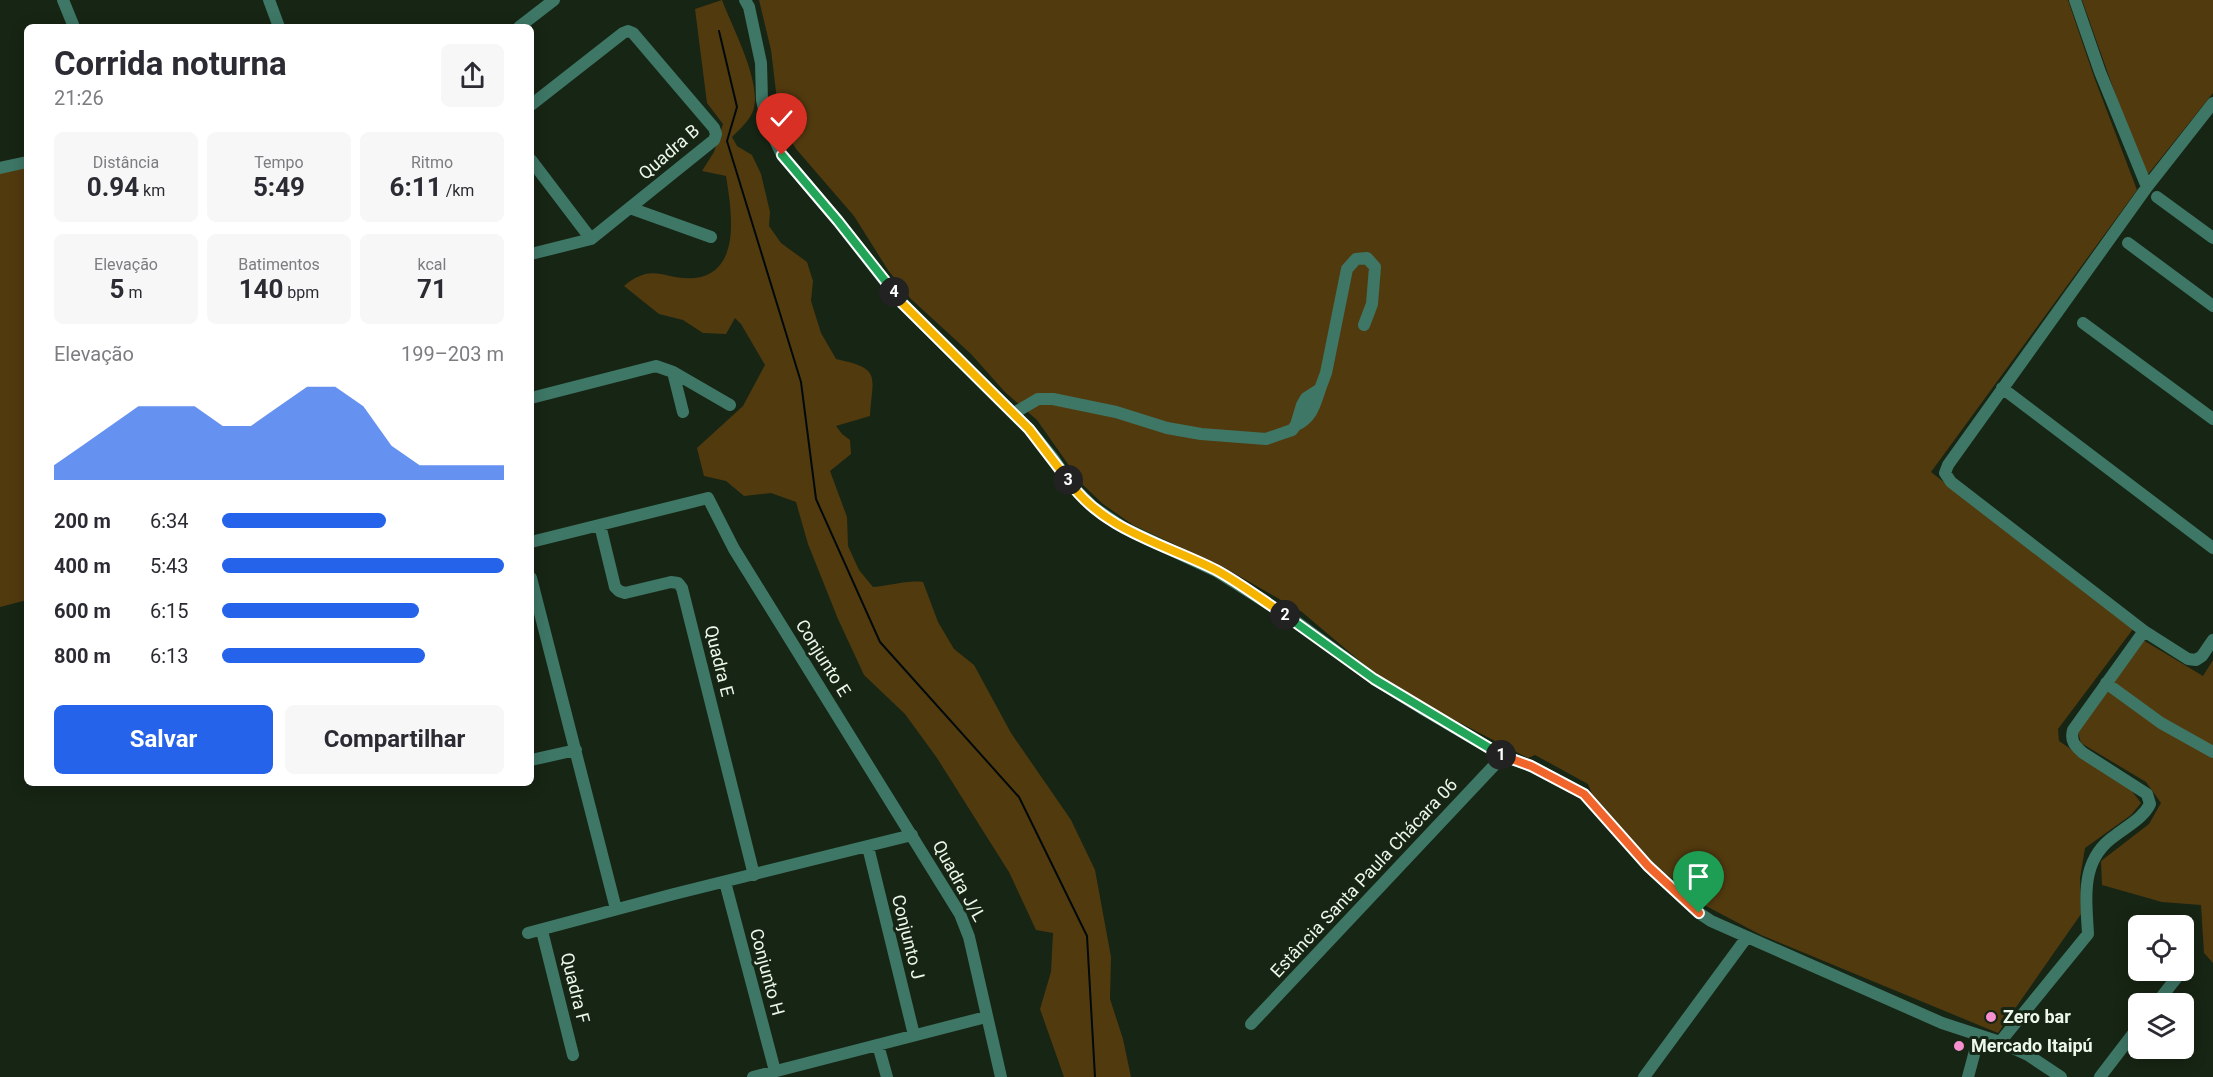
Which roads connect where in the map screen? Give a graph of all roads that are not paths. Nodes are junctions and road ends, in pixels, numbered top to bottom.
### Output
1 (63, 0) edge
2 (269, 0) edge
3 (554, 0) edge
4 (746, 0) edge
5 (2075, 0) edge
6 (73, 24) edge
7 (278, 24) edge
8 (523, 24) edge
9 (534, 103) edge
10 (2213, 103) edge
11 (24, 163) edge
12 (534, 164) edge
13 (0, 168) edge
14 (2147, 187) junction
15 (2157, 198) dead end
16 (630, 208) junction
17 (711, 237) dead end
18 (2213, 238) edge
19 (591, 239) junction
20 (2128, 243) dead end
21 (534, 253) edge
22 (2213, 306) edge
23 (2083, 323) dead end
24 (1364, 325) dead end
25 (674, 372) junction
26 (2002, 388) junction
27 (534, 397) edge
28 (730, 405) dead end
29 (683, 412) dead end
30 (1014, 413) junction
31 (2213, 419) edge
32 (600, 525) junction
33 (534, 541) edge
34 (2213, 548) edge
35 (534, 592) edge
36 (2144, 632) junction
37 (2213, 640) edge
38 (2106, 683) junction
39 (576, 750) junction
40 (2213, 752) edge
41 (1503, 756) junction
42 (534, 759) edge
43 (912, 835) junction
44 (868, 847) junction
45 (754, 875) junction
46 (725, 882) junction
47 (616, 909) junction
48 (542, 931) junction
49 (528, 933) dead end
50 (1747, 937) junction
51 (2174, 981) edge
52 (2165, 993) edge
53 (986, 1017) junction
54 (1251, 1023) dead end
55 (914, 1035) junction
56 (1976, 1035) junction
57 (2128, 1040) edge
58 (2000, 1042) junction
59 (878, 1045) junction
60 (573, 1055) dead end
61 (775, 1071) junction
62 (753, 1077) edge
63 (887, 1077) edge
64 (1001, 1077) edge
65 (1644, 1077) edge
66 (1968, 1077) edge
67 (2061, 1077) edge
68 (2100, 1077) edge

1 - 6 street
2 - 7 street
3 - 8 street
4 - 30 street
5 - 14 street
9 - 16 street, Quadra B
10 - 14 street
11 - 13 street
12 - 19 street
14 - 26 street
15 - 18 street
16 - 17 street
16 - 19 street, Quadra B
19 - 21 street, Quadra B
20 - 22 street
23 - 31 street
24 - 30 street
25 - 27 street
25 - 28 street
25 - 29 street
26 - 34 street
26 - 36 street
30 - 41 street
32 - 33 street
32 - 43 street, Conjunto E
32 - 45 street, Quadra E
35 - 39 street
36 - 37 street
36 - 38 street
38 - 40 street
38 - 58 street
39 - 42 street
39 - 47 street
41 - 50 street
41 - 54 street, Estância Santa Paula Chácara 06
43 - 44 street
43 - 53 street, Quadra J/L
44 - 45 street
44 - 55 street, Conjunto J
45 - 46 street
46 - 47 street
46 - 61 street, Conjunto H
47 - 48 street
48 - 49 street
48 - 60 street, Quadra F
50 - 56 street
50 - 65 street
51 - 52 street
53 - 55 street
53 - 64 street, Quadra J/L
55 - 59 street
56 - 58 street
56 - 66 street
57 - 68 street
58 - 67 street
59 - 61 street
59 - 63 street
61 - 62 street

